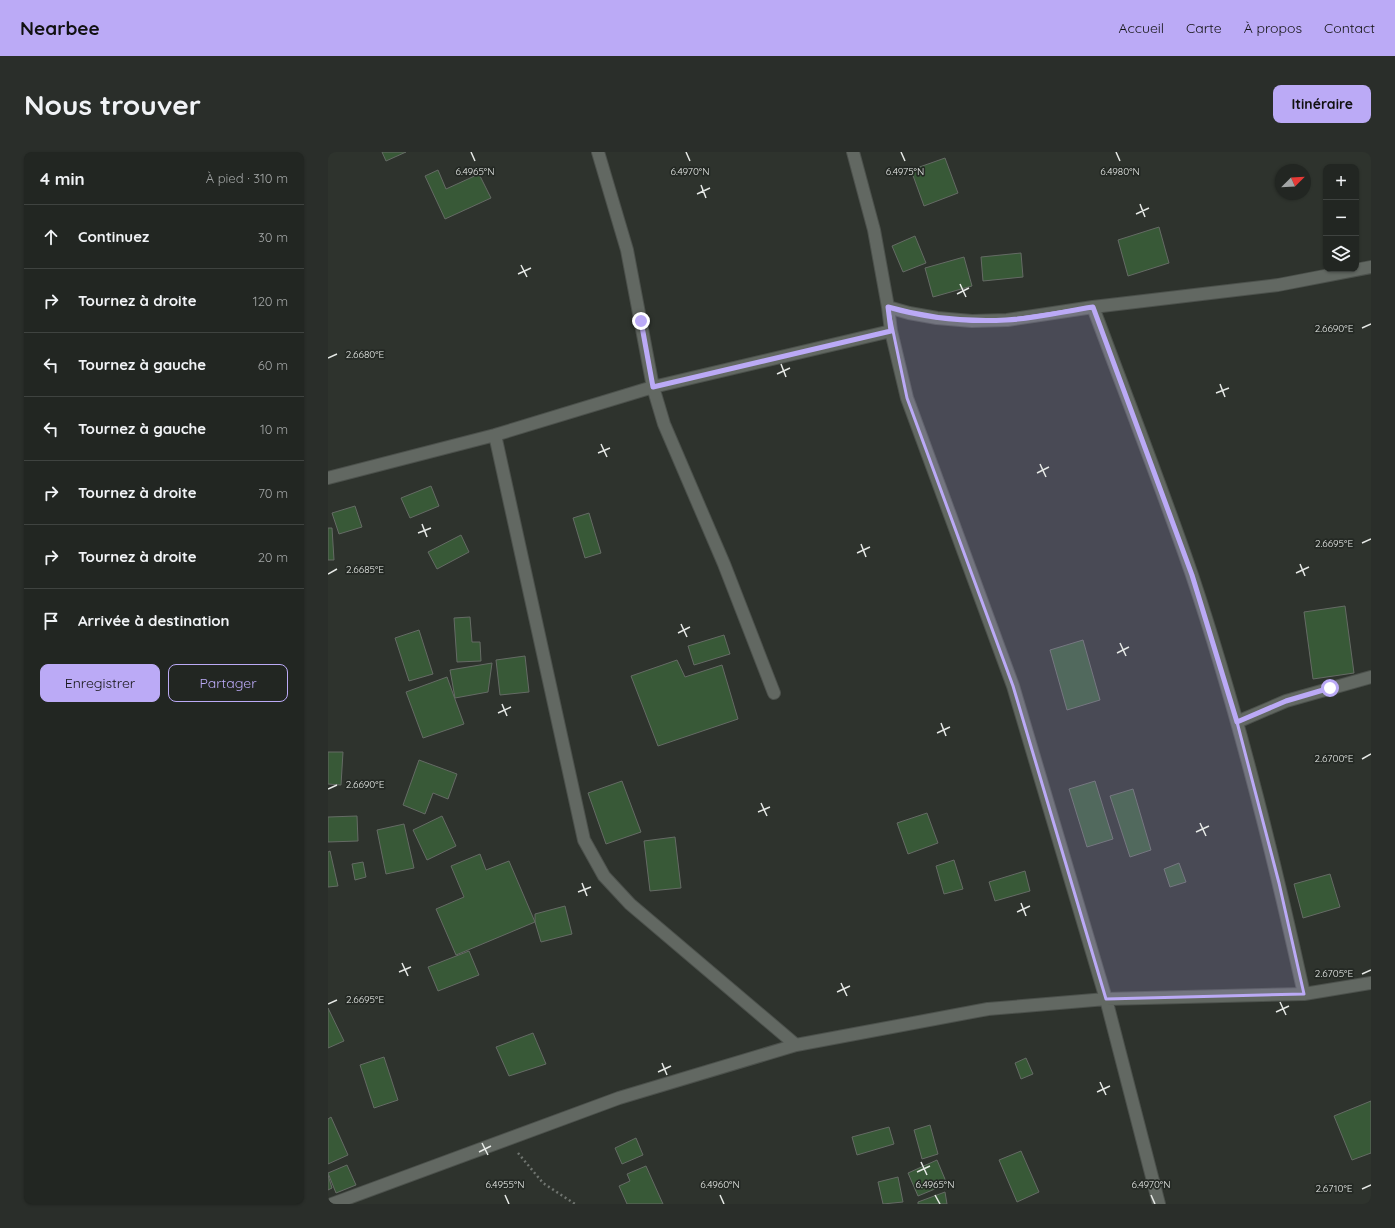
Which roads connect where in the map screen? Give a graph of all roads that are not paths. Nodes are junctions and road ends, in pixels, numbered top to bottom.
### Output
1 (598, 152) edge
2 (853, 152) edge
3 (1371, 267) edge
4 (888, 307) junction
5 (1093, 307) junction
6 (891, 331) junction
7 (653, 387) junction
8 (495, 435) junction
9 (328, 478) edge
10 (1371, 677) edge
11 (774, 693) dead end
12 (1237, 722) junction
13 (1371, 983) edge
14 (1304, 994) junction
15 (1106, 999) junction
16 (796, 1045) junction
17 (332, 1204) edge
18 (1159, 1204) edge

1 - 7 street
2 - 4 street
3 - 5 street
4 - 5 street
4 - 6 street
5 - 12 street
6 - 7 street
6 - 15 street
7 - 8 street
7 - 11 street
8 - 9 street
8 - 16 street
10 - 12 street
12 - 14 street
13 - 14 street
14 - 15 street
15 - 16 street
15 - 18 street
16 - 17 street

